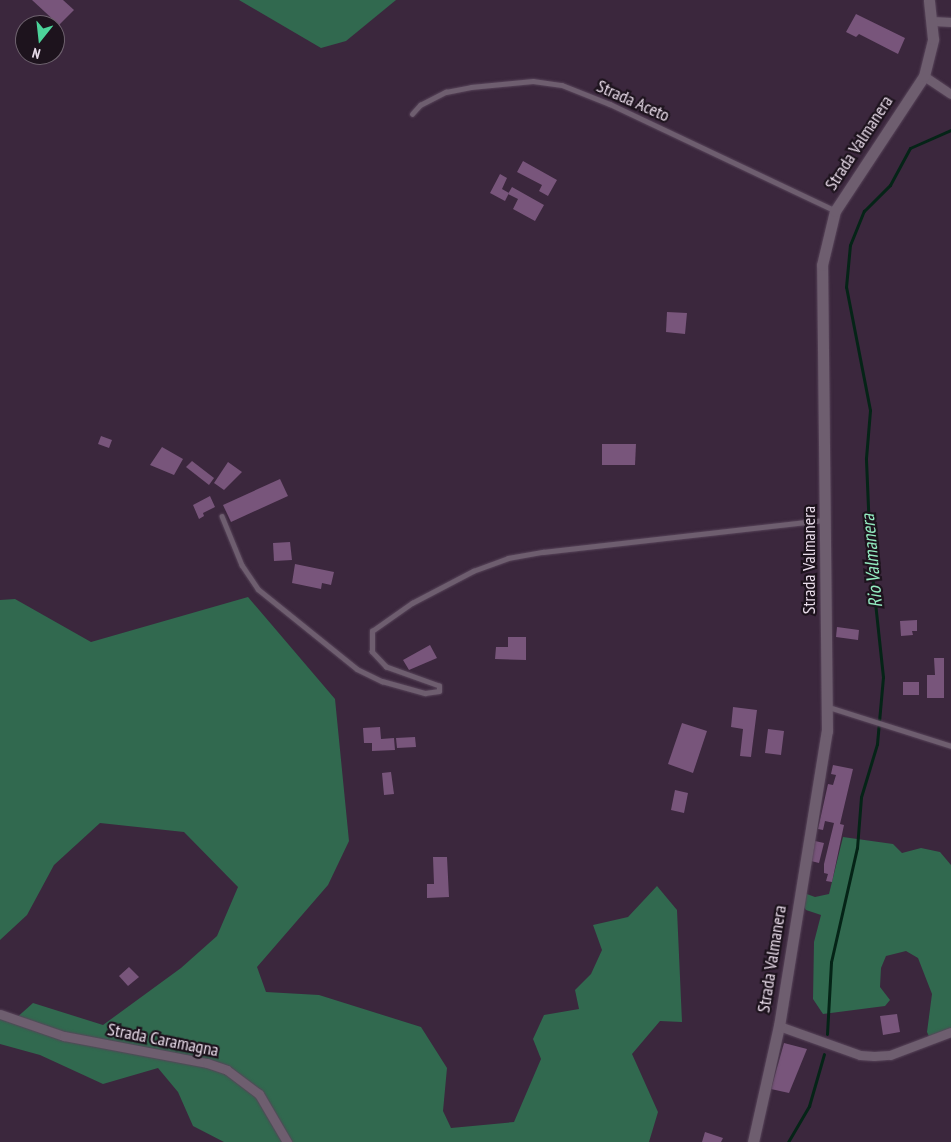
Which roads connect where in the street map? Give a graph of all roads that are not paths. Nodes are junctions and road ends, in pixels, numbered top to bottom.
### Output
1 (929, 0) edge
2 (933, 22) junction
3 (951, 22) edge
4 (924, 76) junction
5 (951, 94) edge
6 (412, 114) dead end
7 (836, 211) junction
8 (222, 516) dead end
9 (827, 519) junction
10 (827, 706) junction
11 (951, 746) edge
12 (0, 1014) edge
13 (779, 1026) junction
14 (951, 1032) edge
15 (287, 1142) edge
16 (752, 1142) edge

1 - 2 street, Strada Valmanera
2 - 3 street
2 - 4 street, Strada Valmanera
4 - 5 street
4 - 7 street, Strada Valmanera
6 - 7 lane, Strada Aceto
7 - 9 street, Strada Valmanera
8 - 9 lane
9 - 10 street, Strada Valmanera
10 - 11 lane
10 - 13 street, Strada Valmanera
12 - 15 street, Strada Caramagna
13 - 14 street
13 - 16 street, Strada Valmanera

